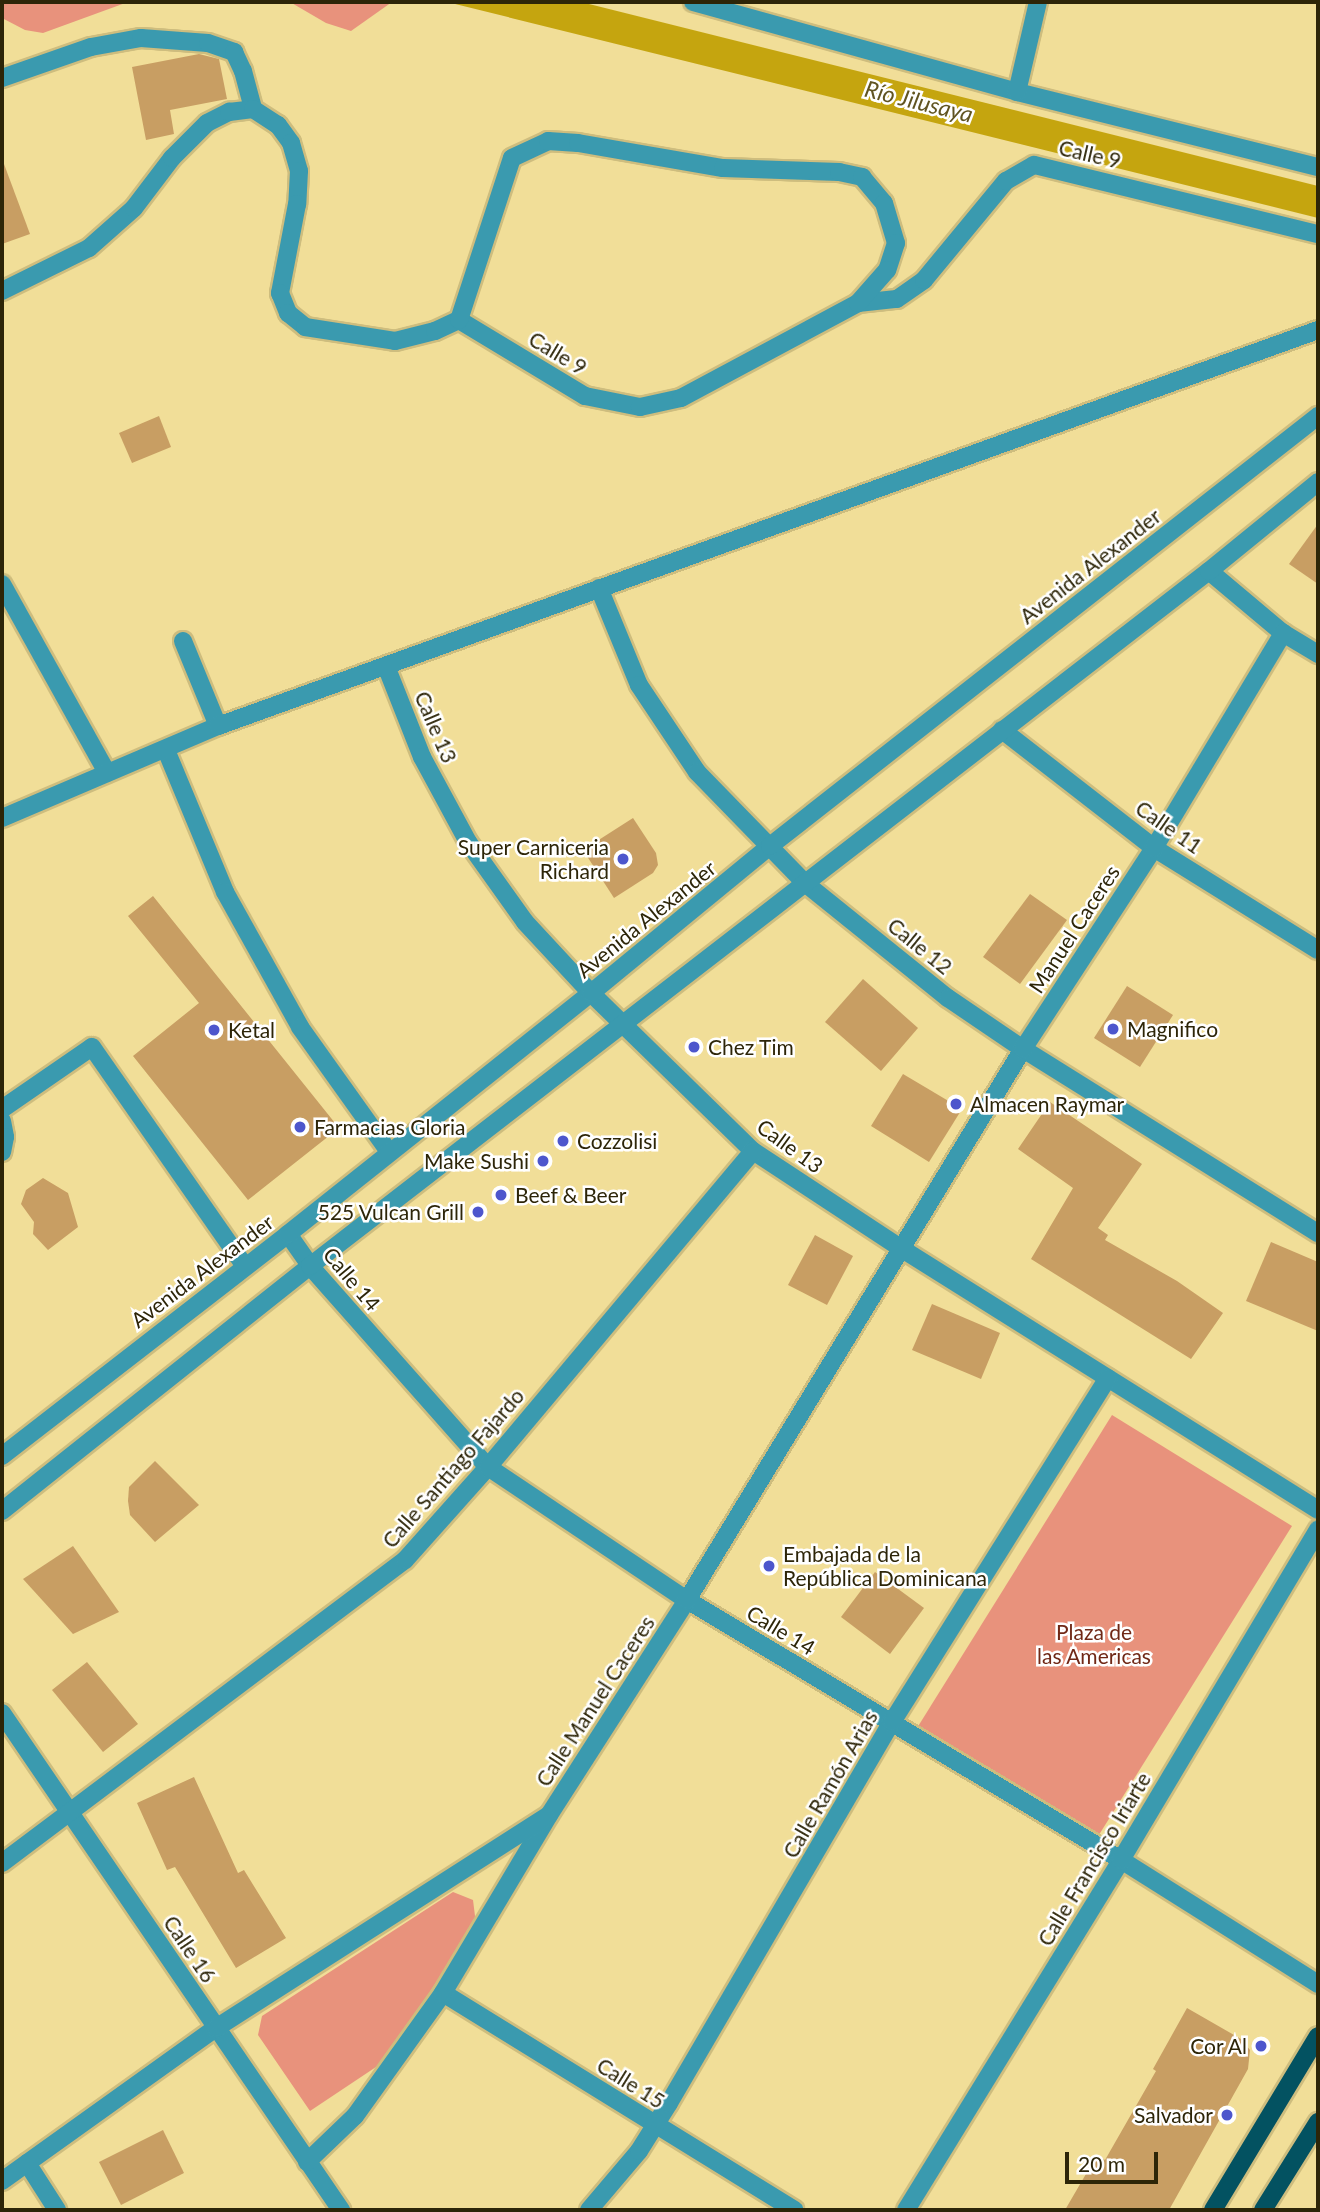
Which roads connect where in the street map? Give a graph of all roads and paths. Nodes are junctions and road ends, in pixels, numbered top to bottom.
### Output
1 (698, 2) edge
2 (1038, 2) edge
3 (2, 78) edge
4 (1017, 92) junction
5 (253, 109) junction
6 (1318, 167) edge
7 (1318, 234) edge
8 (2, 291) edge
9 (858, 303) junction
10 (459, 320) junction
11 (1318, 330) edge
12 (1318, 416) edge
13 (1318, 482) edge
14 (1209, 571) junction
15 (2, 584) edge
16 (598, 588) junction
17 (1283, 633) junction
18 (183, 641) dead end
19 (1318, 654) edge
20 (386, 666) junction
21 (218, 726) junction
22 (1002, 730) junction
23 (166, 750) junction
24 (107, 773) junction
25 (2, 818) edge
26 (770, 846) junction
27 (1154, 848) junction
28 (806, 884) junction
29 (1318, 950) edge
30 (591, 993) junction
31 (624, 1023) junction
32 (1023, 1049) junction
33 (2, 1109) edge
34 (2, 1121) edge
35 (753, 1151) junction
36 (2, 1152) edge
37 (390, 1152) junction
38 (1318, 1233) edge
39 (288, 1234) junction
40 (902, 1249) junction
41 (244, 1265) junction
42 (310, 1266) junction
43 (1108, 1378) junction
44 (2, 1456) edge
45 (488, 1467) junction
46 (1318, 1510) edge
47 (2, 1511) edge
48 (1318, 1529) edge
49 (687, 1600) junction
50 (2, 1713) edge
51 (892, 1722) junction
52 (72, 1812) junction
53 (549, 1815) junction
54 (1121, 1860) junction
55 (2, 1863) edge
56 (1318, 1984) edge
57 (443, 1993) junction
58 (216, 2028) junction
59 (1318, 2036) edge
60 (1318, 2122) edge
61 (655, 2124) junction
62 (307, 2162) junction
63 (27, 2164) junction
64 (2, 2181) edge
65 (57, 2210) edge
66 (341, 2210) edge
67 (589, 2210) edge
68 (794, 2210) edge
69 (906, 2210) edge
70 (1213, 2210) edge
71 (1263, 2210) edge

1 - 4 street
2 - 4 street
3 - 5 street
4 - 6 street
5 - 8 street
5 - 10 street
7 - 9 street, Calle 9
9 - 10 street, Calle 9
9 - 10 street
11 - 16 street
12 - 26 street, Avenida Alexander
13 - 14 street
14 - 17 street
14 - 22 street
15 - 24 street
16 - 20 street
16 - 26 street, Calle 12
17 - 19 street
17 - 27 street, Manuel Caceres
18 - 21 street
20 - 21 street
20 - 30 street, Calle 13
21 - 23 street
22 - 27 street, Calle 11
22 - 28 street
23 - 24 street
23 - 37 street
24 - 25 street
26 - 28 street, Calle 12
26 - 30 street, Avenida Alexander
27 - 29 street, Calle 11
27 - 32 street, Manuel Caceres
28 - 31 street
28 - 32 street, Calle 12
30 - 31 street, Calle 13
30 - 37 street, Avenida Alexander
31 - 35 street, Calle 13
31 - 42 street
32 - 38 street, Calle 12
32 - 40 street, Manuel Caceres
33 - 41 street
34 - 36 street
35 - 40 street, Calle 13
35 - 45 street, Calle Santiago Fajardo
37 - 39 street, Avenida Alexander
39 - 41 street, Avenida Alexander
39 - 42 street, Calle 14
40 - 43 street, Calle 13
40 - 49 street, Calle Manuel Caceres
41 - 44 street, Avenida Alexander
42 - 45 street, Calle 14
42 - 47 street
43 - 46 street, Calle 13
43 - 51 street, Calle Ramón Arias
45 - 49 street, Calle 14
45 - 52 street, Calle Santiago Fajardo
48 - 54 street, Calle Francisco Iriarte
49 - 51 street, Calle 14
49 - 53 street, Calle Manuel Caceres
50 - 52 street, Calle 16
51 - 54 street, Calle 14
51 - 61 street, Calle Ramón Arias
52 - 55 street, Calle Santiago Fajardo
52 - 58 street, Calle 16
53 - 57 street, Calle Manuel Caceres
53 - 58 street
54 - 56 street, Calle 14
54 - 69 street, Calle Francisco Iriarte
57 - 61 street, Calle 15
57 - 62 street, Calle Manuel Caceres
58 - 62 street, Calle 16
58 - 63 street
59 - 70 main road
60 - 71 main road
61 - 67 street, Calle Ramón Arias
61 - 68 street, Calle 15
62 - 66 street, Calle 16
63 - 64 street
63 - 65 street

